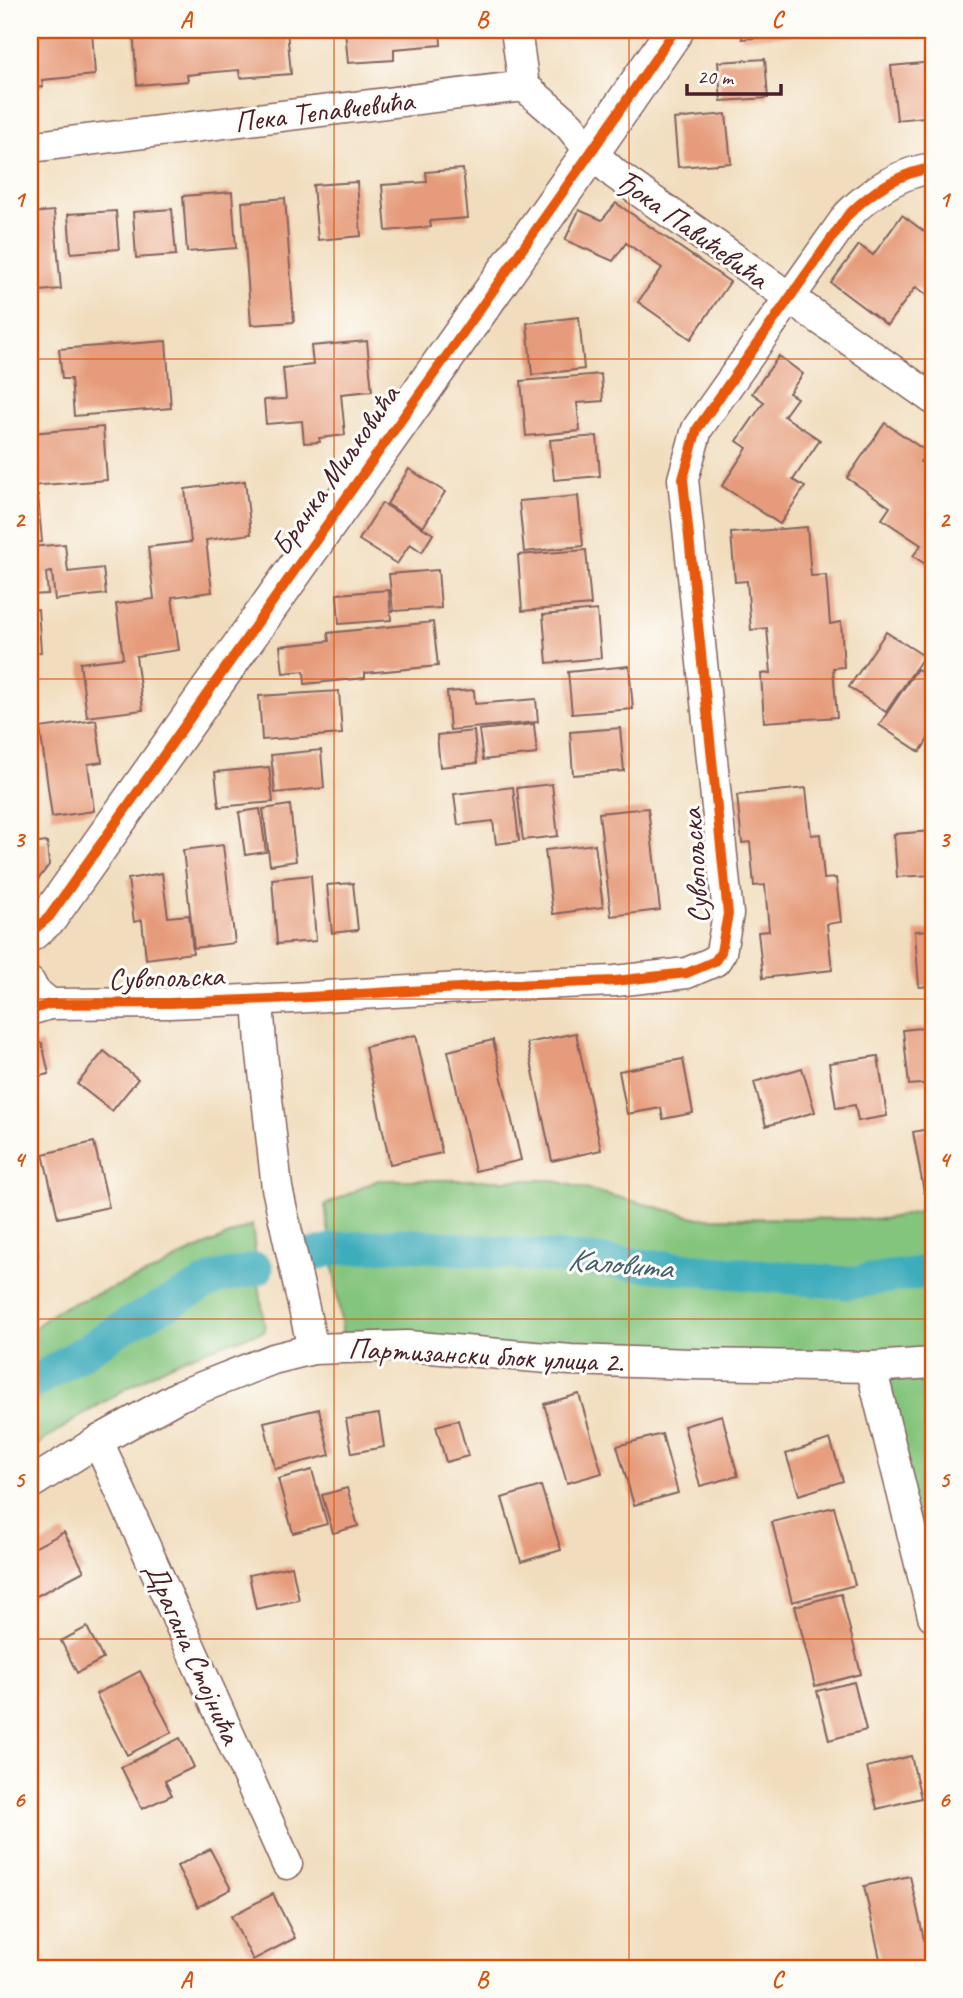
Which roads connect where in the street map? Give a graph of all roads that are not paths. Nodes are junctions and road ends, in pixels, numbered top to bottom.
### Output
1 (516, 30) edge
2 (675, 30) edge
3 (524, 86) junction
4 (30, 147) edge
5 (591, 152) junction
6 (933, 168) edge
7 (789, 298) junction
8 (933, 399) edge
9 (30, 933) edge
10 (30, 983) edge
11 (258, 999) junction
12 (40, 1007) edge
13 (313, 1349) junction
14 (933, 1363) edge
15 (871, 1367) junction
16 (98, 1441) junction
17 (30, 1484) edge
18 (933, 1616) edge
19 (287, 1864) dead end

1 - 3 street
2 - 5 street, Бранка Миљковића
3 - 4 street, Пека Тепавчевића
3 - 5 street
5 - 7 street, Ђока Павићевића
5 - 9 street, Бранка Миљковића
6 - 7 street
7 - 8 street, Ђока Павићевића
7 - 11 street, Сувопољска
10 - 12 street
11 - 12 street, Сувопољска
11 - 13 street
13 - 15 street, Партизански блок улица 2.
13 - 16 street, Партизански блок улица 2.
14 - 15 street, Партизански блок улица 2.
15 - 18 street
16 - 17 street, Партизански блок улица 2.
16 - 19 street, Драгана Стојнића

